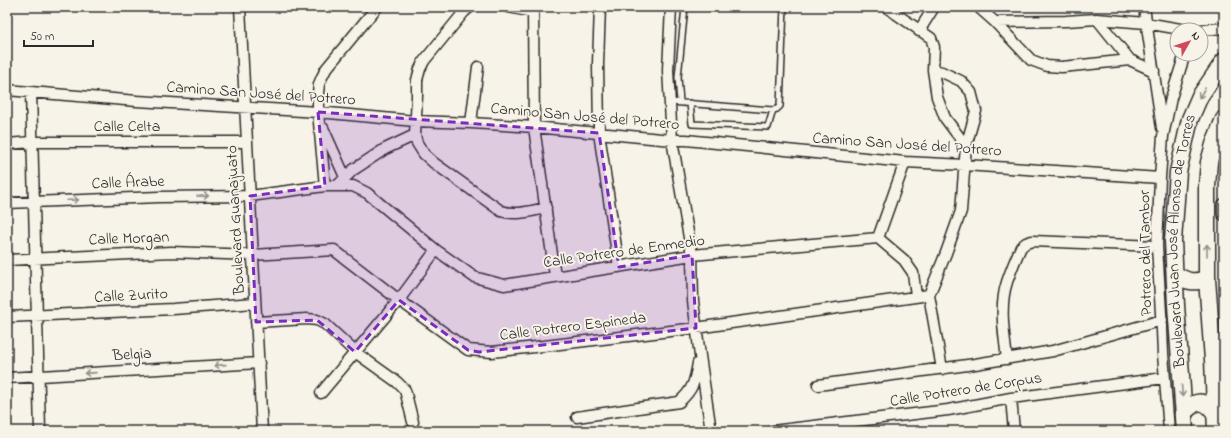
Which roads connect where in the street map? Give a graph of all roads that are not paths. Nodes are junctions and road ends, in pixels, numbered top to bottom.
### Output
1 (240, 7) edge
2 (377, 7) edge
3 (470, 7) edge
4 (508, 7) edge
5 (600, 7) edge
6 (671, 7) edge
7 (685, 7) edge
8 (784, 7) edge
9 (886, 7) edge
10 (934, 7) edge
11 (978, 7) edge
12 (1144, 7) edge
13 (533, 9) edge
14 (1097, 19) junction
15 (995, 22) junction
16 (1146, 23) junction
17 (1169, 27) edge
18 (1224, 28) edge
19 (1209, 29) edge
20 (919, 30) junction
21 (1130, 60) junction
22 (1224, 60) edge
23 (1182, 62) edge
24 (478, 67) dead end
25 (933, 70) junction
26 (1154, 71) junction
27 (7, 90) edge
28 (31, 92) junction
29 (675, 102) junction
30 (690, 103) junction
31 (245, 108) junction
32 (773, 110) junction
33 (319, 116) junction
34 (1224, 119) edge
35 (415, 121) junction
36 (472, 123) junction
37 (534, 127) junction
38 (599, 133) junction
39 (414, 135) junction
40 (1163, 136) junction
41 (672, 140) junction
42 (32, 142) junction
43 (247, 142) junction
44 (7, 144) edge
45 (966, 146) junction
46 (905, 162) junction
47 (965, 165) junction
48 (345, 177) junction
49 (1160, 178) junction
50 (325, 186) junction
51 (337, 186) junction
52 (250, 196) junction
53 (34, 202) junction
54 (7, 204) edge
55 (1224, 205) edge
56 (546, 208) junction
57 (1224, 214) edge
58 (878, 238) junction
59 (1173, 241) junction
60 (1157, 246) junction
61 (436, 250) junction
62 (692, 255) junction
63 (253, 256) junction
64 (36, 258) junction
65 (7, 260) edge
66 (619, 267) junction
67 (1176, 275) junction
68 (555, 276) junction
69 (1207, 279) junction
70 (1159, 283) junction
71 (929, 295) junction
72 (916, 296) junction
73 (399, 300) junction
74 (255, 303) junction
75 (37, 316) junction
76 (7, 317) edge
77 (1162, 320) junction
78 (256, 322) junction
79 (696, 328) junction
80 (355, 352) junction
81 (700, 356) junction
82 (1007, 359) junction
83 (258, 363) junction
84 (942, 369) junction
85 (39, 376) junction
86 (7, 378) edge
87 (1164, 378) junction
88 (818, 385) dead end
89 (321, 393) dead end
90 (1011, 398) junction
91 (1184, 412) junction
92 (1214, 412) junction
93 (577, 417) dead end
94 (413, 422) dead end
95 (825, 428) edge
96 (40, 431) edge
97 (262, 431) edge
98 (711, 431) edge
99 (772, 431) edge
100 (1014, 431) edge
101 (1169, 431) edge
102 (1185, 431) edge
103 (1216, 431) edge

1 - 31 street, Boulevard Guanajuato
2 - 33 street
3 - 35 street
4 - 13 street
5 - 38 street
6 - 29 street
7 - 29 lane
8 - 32 lane
9 - 20 street
10 - 20 street
11 - 15 street
12 - 16 street
13 - 37 street
14 - 15 street
14 - 16 street
14 - 21 street
15 - 21 street
16 - 17 street
16 - 26 street
18 - 19 street
20 - 25 street
21 - 26 street
22 -> 59 main road, Boulevard Juan José Alonso de Torres
23 - 40 street, Potrero del Tambor
24 - 36 street
25 - 45 street
25 - 45 street
26 - 40 street
27 - 28 street, Camino San José del Potrero
28 - 31 street, Camino San José del Potrero
28 - 42 street
29 - 30 lane
29 - 41 street
30 - 32 lane
30 - 32 lane
31 - 33 street, Camino San José del Potrero
31 - 43 street, Boulevard Guanajuato
33 - 35 street, Camino San José del Potrero
33 - 48 street
33 - 50 street
69 -> 34 main road, Boulevard Juan José Alonso de Torres
35 - 36 street, Camino San José del Potrero
35 - 39 street
36 - 37 street, Camino San José del Potrero
37 - 38 street, Camino San José del Potrero
37 - 56 street
38 - 41 street, Camino San José del Potrero
38 - 66 street
39 - 48 street
39 - 56 street
40 - 49 street, Potrero del Tambor
41 - 46 street, Camino San José del Potrero
41 - 62 street
42 - 43 street, Calle Celta
42 - 44 street, Calle Celta
42 - 53 street
43 - 52 street, Boulevard Guanajuato
45 - 47 street
46 - 47 street, Camino San José del Potrero
46 - 58 street
47 - 49 street, Camino San José del Potrero
47 - 71 street
48 - 51 street
49 - 60 street, Potrero del Tambor
50 - 51 street, Calle Potrero de Enmedio
50 - 52 street, Calle Potrero de Enmedio
51 - 61 street, Calle Potrero de Enmedio
53 -> 52 street, Calle Árabe
52 - 63 street, Boulevard Guanajuato
53 - 54 street, Calle Árabe
53 - 64 street
55 - 57 street
56 - 68 street
58 - 62 street, Calle Potrero de Enmedio
58 - 72 street
59 - 67 main road, Boulevard Juan José Alonso de Torres
59 - 70 street
60 - 70 street, Potrero del Tambor
60 - 82 street
61 - 68 street, Calle Potrero de Enmedio
61 - 73 street
62 - 66 street, Calle Potrero de Enmedio
62 - 79 street
63 - 64 street, Calle Morgan
63 - 73 street, Calle Potrero Espineda
63 - 74 street, Boulevard Guanajuato
64 - 65 street, Calle Morgan
64 - 75 street
66 - 68 street, Calle Potrero de Enmedio
67 - 69 main road
67 -> 91 main road, Boulevard Juan José Alonso de Torres
69 - 92 main road, Boulevard Juan José Alonso de Torres
70 - 77 street, Potrero del Tambor
71 - 72 street, Calle Potrero Espineda
71 - 84 street
72 - 79 street, Calle Potrero Espineda
73 - 79 street, Calle Potrero Espineda
73 - 80 street
74 - 75 street, Calle Zurito
74 - 78 street, Boulevard Guanajuato
75 - 76 street, Calle Zurito
75 - 85 street
77 - 82 street
77 - 87 street, Potrero del Tambor
78 - 80 street
78 - 83 street, Boulevard Guanajuato
79 - 81 street
80 - 89 street
80 - 94 street
81 - 93 street
81 - 98 street
82 - 84 street
83 -> 85 street, Belgia
83 - 97 street, Boulevard Guanajuato
84 - 88 street
85 - 86 street, Belgia
85 - 96 street
87 - 90 street, Calle Potrero de Corpus
87 - 101 street, Potrero del Tambor
90 - 95 street, Calle Potrero de Corpus
90 - 100 street
91 - 92 main road
91 - 102 main road, Boulevard Juan José Alonso de Torres
92 - 103 main road, Boulevard Juan José Alonso de Torres
95 - 99 street, Calle Potrero de Corpus

